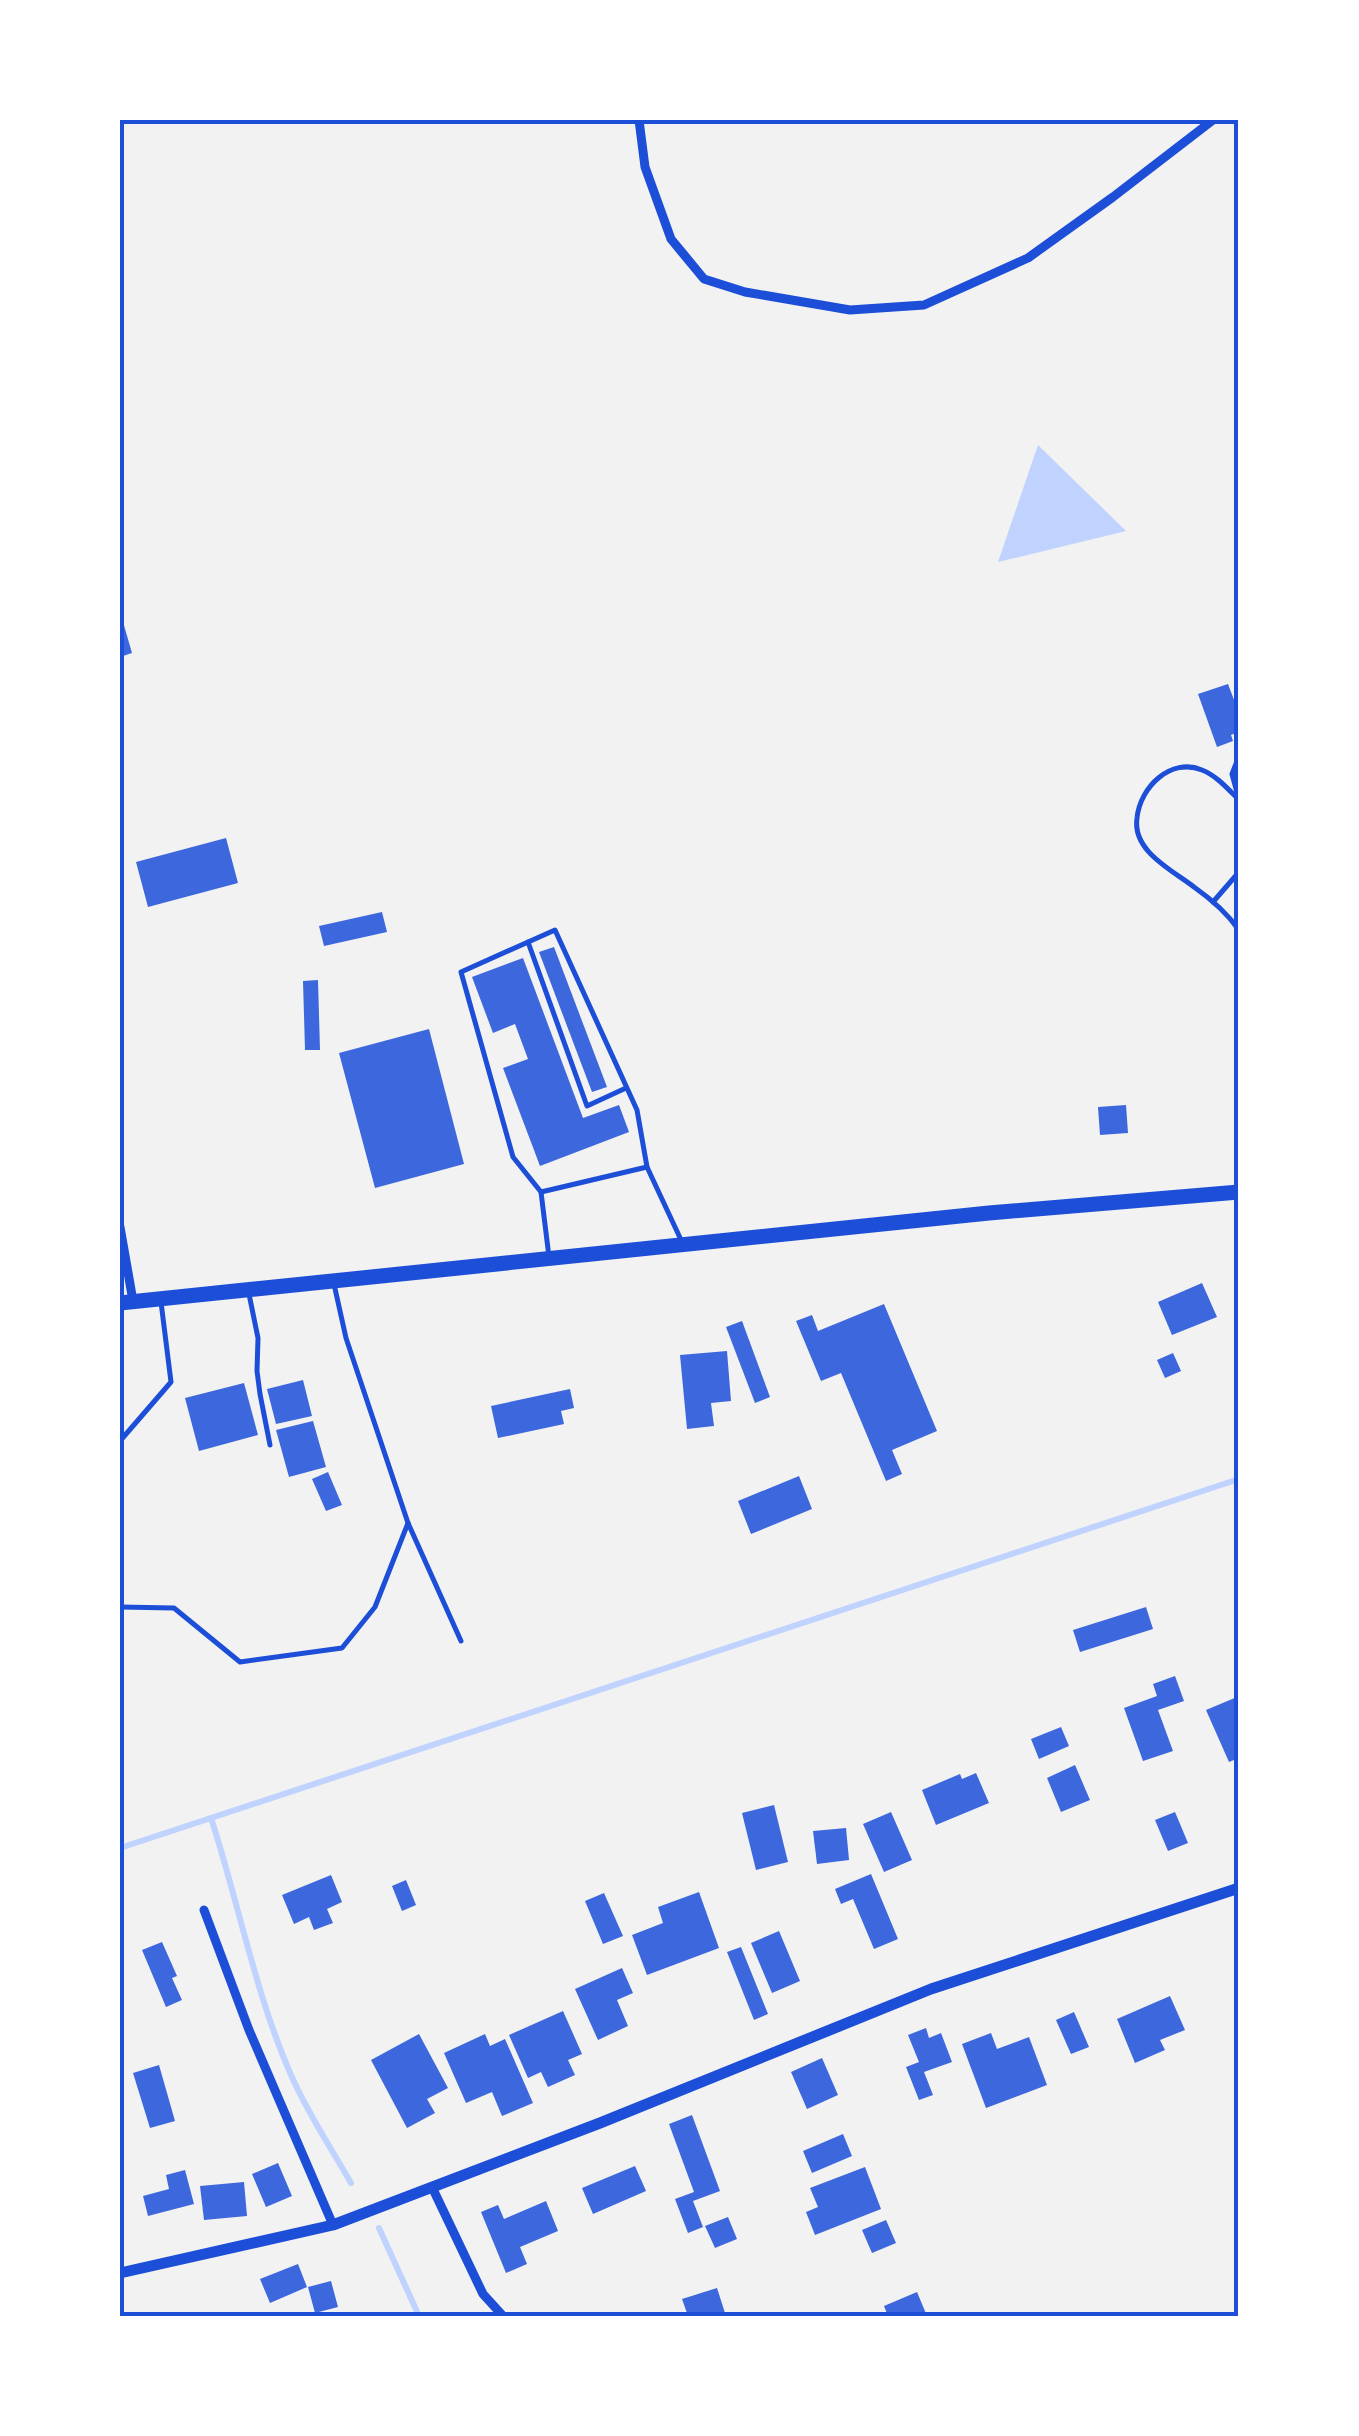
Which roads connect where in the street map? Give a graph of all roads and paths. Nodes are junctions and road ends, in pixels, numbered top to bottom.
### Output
1 (639, 120) edge
2 (1213, 120) edge
3 (1239, 756) edge
4 (1239, 800) edge
5 (1239, 872) edge
6 (1213, 902) junction
7 (1239, 930) edge
8 (528, 942) junction
9 (626, 1088) junction
10 (648, 1167) junction
11 (541, 1192) junction
12 (1239, 1192) edge
13 (120, 1227) edge
14 (683, 1245) junction
15 (549, 1259) junction
16 (333, 1282) junction
17 (248, 1291) junction
18 (161, 1298) junction
19 (126, 1302) edge
20 (120, 1441) edge
21 (270, 1445) dead end
22 (408, 1523) junction
23 (120, 1607) edge
24 (461, 1641) dead end
25 (1239, 1888) edge
26 (204, 1910) dead end
27 (432, 2187) junction
28 (333, 2225) junction
29 (120, 2273) edge
30 (503, 2316) edge

1 - 2 street
3 - 4 lane
4 - 6 lane
5 - 6 lane
6 - 7 lane
8 - 9 lane
8 - 9 lane
8 - 11 lane
9 - 10 lane
10 - 11 lane
10 - 14 lane
11 - 15 lane
12 - 14 main road
13 - 19 street
14 - 15 main road
15 - 16 main road
16 - 17 main road
16 - 22 lane
17 - 18 main road
17 - 21 lane
18 - 19 main road
18 - 20 lane
22 - 23 lane
22 - 24 lane
25 - 27 street
26 - 28 street
27 - 28 street
27 - 30 street
28 - 29 street

